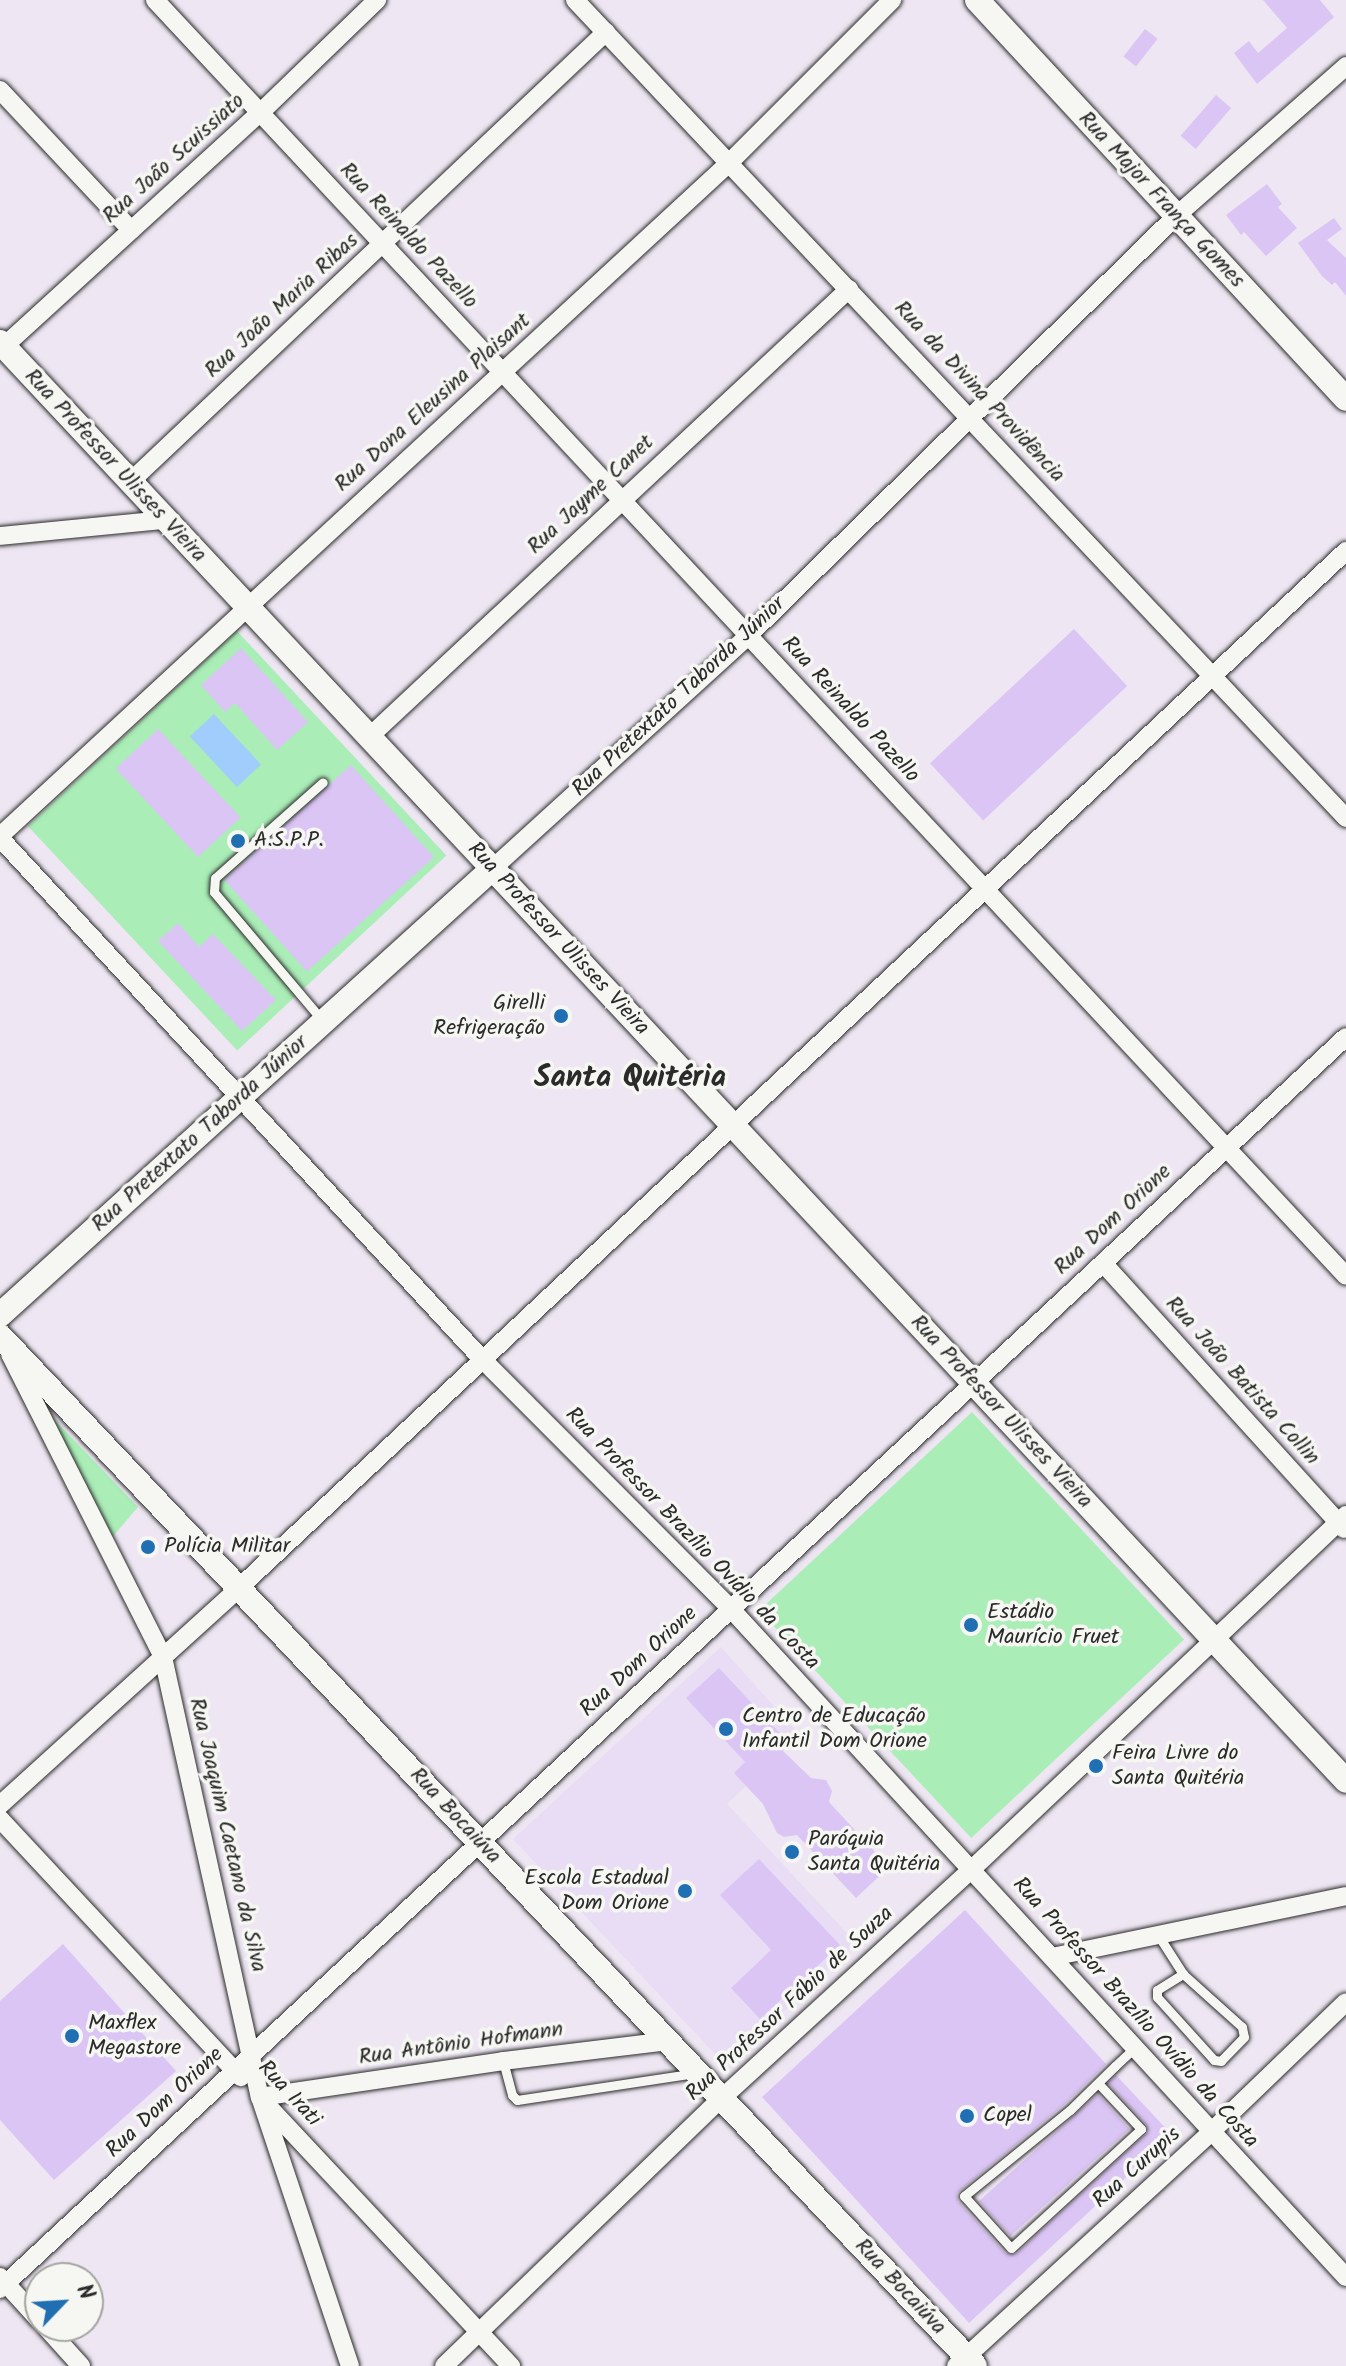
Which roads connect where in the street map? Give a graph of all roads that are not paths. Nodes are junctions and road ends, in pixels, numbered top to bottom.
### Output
1 (155, 0) edge
2 (377, 0) edge
3 (575, 0) edge
4 (892, 0) edge
5 (977, 0) edge
6 (606, 32) junction
7 (1346, 66) edge
8 (0, 90) edge
9 (260, 113) junction
10 (729, 163) junction
11 (1176, 216) junction
12 (131, 230) junction
13 (383, 244) junction
14 (849, 289) junction
15 (1, 346) edge
16 (503, 373) junction
17 (1346, 399) edge
18 (969, 418) junction
19 (130, 482) junction
20 (621, 500) junction
21 (163, 520) junction
22 (0, 536) edge
23 (1346, 551) edge
24 (246, 606) junction
25 (748, 636) junction
26 (1214, 674) junction
27 (368, 738) junction
28 (323, 782) dead end
29 (1346, 818) edge
30 (0, 837) edge
31 (492, 869) junction
32 (984, 889) junction
33 (324, 1022) junction
34 (1346, 1037) edge
35 (241, 1098) junction
36 (732, 1125) junction
37 (1226, 1148) junction
38 (1103, 1263) junction
39 (1346, 1276) edge
40 (1, 1329) edge
41 (482, 1359) junction
42 (974, 1383) junction
43 (1343, 1523) edge
44 (239, 1588) junction
45 (731, 1609) junction
46 (1215, 1642) junction
47 (163, 1657) junction
48 (1346, 1781) edge
49 (0, 1805) edge
50 (0, 1819) edge
51 (480, 1843) junction
52 (972, 1869) junction
53 (1346, 1896) edge
54 (1158, 1935) junction
55 (1052, 1957) junction
56 (1183, 1974) junction
57 (1346, 2002) edge
58 (668, 2041) junction
59 (1134, 2048) junction
60 (251, 2055) junction
61 (503, 2061) junction
62 (235, 2070) junction
63 (698, 2073) junction
64 (1098, 2083) junction
65 (260, 2097) junction
66 (722, 2098) junction
67 (1211, 2132) junction
68 (1346, 2277) edge
69 (2, 2283) edge
70 (24, 2305) edge
71 (480, 2333) junction
72 (59, 2342) edge
73 (966, 2363) edge
74 (81, 2366) edge
75 (350, 2366) edge
76 (444, 2366) edge
77 (511, 2366) edge

1 - 9 street, Rua Reinaldo Pazello
2 - 9 street, Rua João Scuissiato
3 - 6 street, Rua da Divina Providência
4 - 10 street, Rua Dona Eleusina Plaisant
5 - 11 street, Rua Major França Gomes
6 - 10 street, Rua da Divina Providência
6 - 13 street, Rua João Maria Ribas
7 - 11 street, Rua Pretextato Taborda Júnior
8 - 12 street
9 - 12 street, Rua João Scuissiato
9 - 13 street, Rua Reinaldo Pazello
10 - 14 street, Rua da Divina Providência
10 - 16 street, Rua Dona Eleusina Plaisant
11 - 17 street, Rua Major França Gomes
11 - 18 street, Rua Pretextato Taborda Júnior
12 - 15 street, Rua João Scuissiato
13 - 16 street, Rua Reinaldo Pazello
13 - 19 street, Rua João Maria Ribas
14 - 18 street, Rua da Divina Providência
14 - 20 street, Rua Jayme Canet
15 - 19 street, Rua Professor Ulisses Vieira
16 - 20 street, Rua Reinaldo Pazello
16 - 24 street, Rua Dona Eleusina Plaisant
18 - 25 street, Rua Pretextato Taborda Júnior
18 - 26 street, Rua da Divina Providência
19 - 21 street, Rua Professor Ulisses Vieira
20 - 25 street, Rua Reinaldo Pazello
20 - 27 street, Rua Jayme Canet
21 - 22 street
21 - 24 street, Rua Professor Ulisses Vieira
23 - 26 street
24 - 27 street, Rua Professor Ulisses Vieira
24 - 30 street, Rua Dona Eleusina Plaisant
25 - 31 street, Rua Pretextato Taborda Júnior
25 - 32 street, Rua Reinaldo Pazello
26 - 29 street, Rua da Divina Providência
26 - 32 street
27 - 31 street, Rua Professor Ulisses Vieira
28 - 33 lane
30 - 35 street, Rua Professor Brazílio Ovídio da Costa
31 - 33 street, Rua Pretextato Taborda Júnior
31 - 36 street, Rua Professor Ulisses Vieira
32 - 36 street
32 - 37 street, Rua Reinaldo Pazello
33 - 35 street, Rua Pretextato Taborda Júnior
34 - 37 street, Rua Dom Orione
35 - 40 street, Rua Pretextato Taborda Júnior
35 - 41 street, Rua Professor Brazílio Ovídio da Costa
36 - 41 street
36 - 42 street, Rua Professor Ulisses Vieira
37 - 38 street, Rua Dom Orione
37 - 39 street, Rua Reinaldo Pazello
38 - 42 street, Rua Dom Orione
38 - 43 street, Rua João Batista Collin
40 - 44 street, Rua Bocaiúva
40 - 47 street, Rua Joaquim Caetano da Silva
41 - 44 street
41 - 45 street, Rua Professor Brazílio Ovídio da Costa
42 - 45 street, Rua Dom Orione
42 - 46 street, Rua Professor Ulisses Vieira
43 - 46 street, Rua Professor Fábio de Souza
44 - 47 street
44 - 51 street, Rua Bocaiúva
45 - 51 street, Rua Dom Orione
45 - 52 street, Rua Professor Brazílio Ovídio da Costa
46 - 48 street, Rua Professor Ulisses Vieira
46 - 52 street, Rua Professor Fábio de Souza
47 - 49 street
47 - 60 street, Rua Joaquim Caetano da Silva
50 - 62 street, Rua Irati
51 - 58 street, Rua Bocaiúva
51 - 60 street, Rua Dom Orione
52 - 55 street, Rua Professor Brazílio Ovídio da Costa
52 - 66 street, Rua Professor Fábio de Souza
53 - 54 street
54 - 55 street
54 - 56 lane
55 - 59 street, Rua Professor Brazílio Ovídio da Costa
56 - 56 lane
57 - 67 street, Rua Curupis
58 - 61 street, Rua Antônio Hofmann
58 - 63 street, Rua Bocaiúva
59 - 64 lane
59 - 67 street, Rua Professor Brazílio Ovídio da Costa
60 - 62 street, Rua Dom Orione
60 - 65 street, Rua Joaquim Caetano da Silva
61 - 63 lane
61 - 65 street, Rua Antônio Hofmann
62 - 65 street, Rua Irati
62 - 69 street, Rua Dom Orione
63 - 66 street, Rua Bocaiúva
64 - 64 lane
65 - 71 street, Rua Irati
65 - 75 street, Rua Joaquim Caetano da Silva
66 - 71 street, Rua Professor Fábio de Souza
66 - 73 street, Rua Bocaiúva
67 - 68 street, Rua Professor Brazílio Ovídio da Costa
67 - 73 street, Rua Curupis
69 - 70 street
71 - 76 street, Rua Professor Fábio de Souza
71 - 77 street, Rua Irati
72 - 74 street

